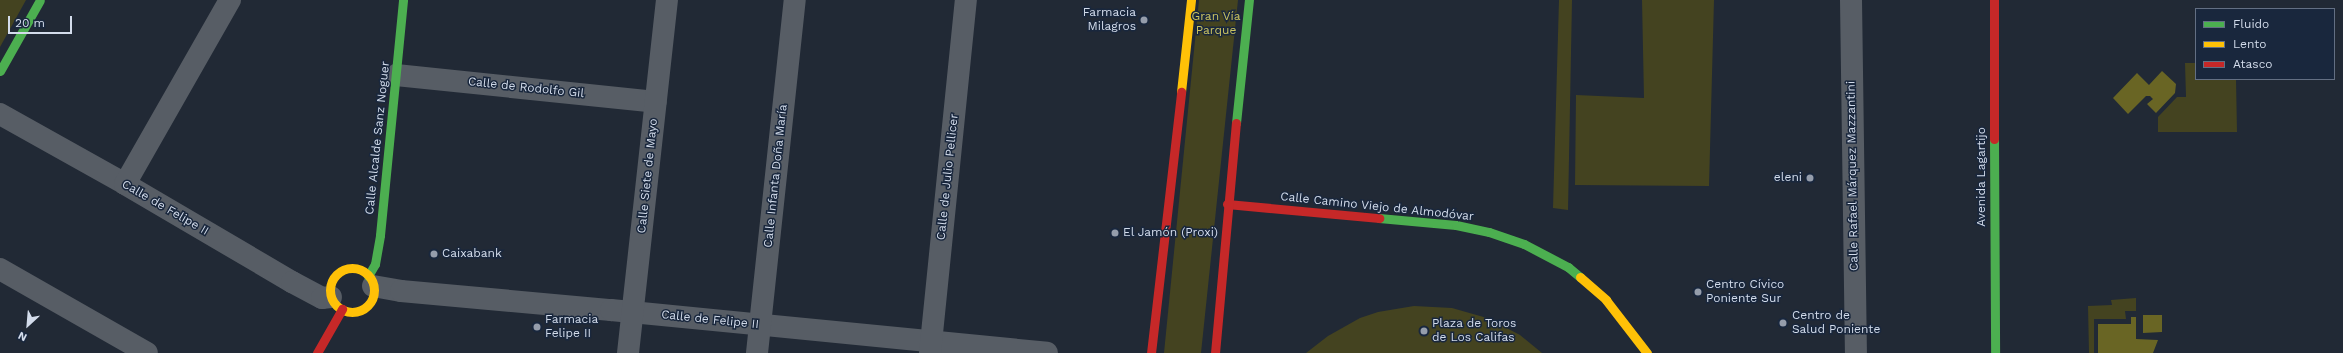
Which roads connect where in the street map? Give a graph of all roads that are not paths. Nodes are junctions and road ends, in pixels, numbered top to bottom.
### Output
1 (40, 0) edge
2 (230, 0) edge
3 (403, 0) edge
4 (667, 0) edge
5 (795, 0) edge
6 (966, 0) edge
7 (1191, 0) edge
8 (1249, 0) edge
9 (1851, 0) edge
10 (1994, 0) edge
11 (0, 71) edge
12 (396, 75) junction
13 (656, 102) junction
14 (0, 114) edge
15 (125, 184) junction
16 (1227, 204) junction
17 (0, 269) edge
18 (371, 281) junction
19 (337, 303) junction
20 (633, 312) junction
21 (760, 326) junction
22 (930, 348) edge
23 (147, 353) edge
24 (316, 353) edge
25 (628, 353) edge
26 (757, 353) edge
27 (1047, 353) edge
28 (1151, 353) edge
29 (1215, 353) edge
30 (1647, 353) edge
31 (1856, 353) edge
32 (1995, 353) edge

1 - 11 street
2 - 15 street
3 - 12 street, Calle Alcalde Sanz Noguer
4 - 13 street, Calle Siete de Mayo
5 - 21 street, Calle Infanta Doña María
6 - 22 street, Calle de Julio Pellicer
7 - 28 street
8 - 16 street
9 - 31 street, Calle Rafael Márquez Mazzantini
10 - 32 street, Avenida Lagartijo
12 - 13 street, Calle de Rodolfo Gil
12 - 18 street, Calle Alcalde Sanz Noguer
13 - 20 street, Calle Siete de Mayo
14 - 15 street, Calle de Felipe II
15 - 19 street, Calle de Felipe II
16 - 29 street
16 - 30 street, Calle Camino Viejo de Almodóvar
17 - 23 street
18 - 19 street
18 - 19 street
18 - 20 street, Calle de Felipe II
19 - 24 street
20 - 21 street, Calle de Felipe II
20 - 25 street, Calle Siete de Mayo
21 - 22 street, Calle de Felipe II
21 - 26 street, Calle Infanta Doña María
22 - 27 street, Calle de Felipe II

